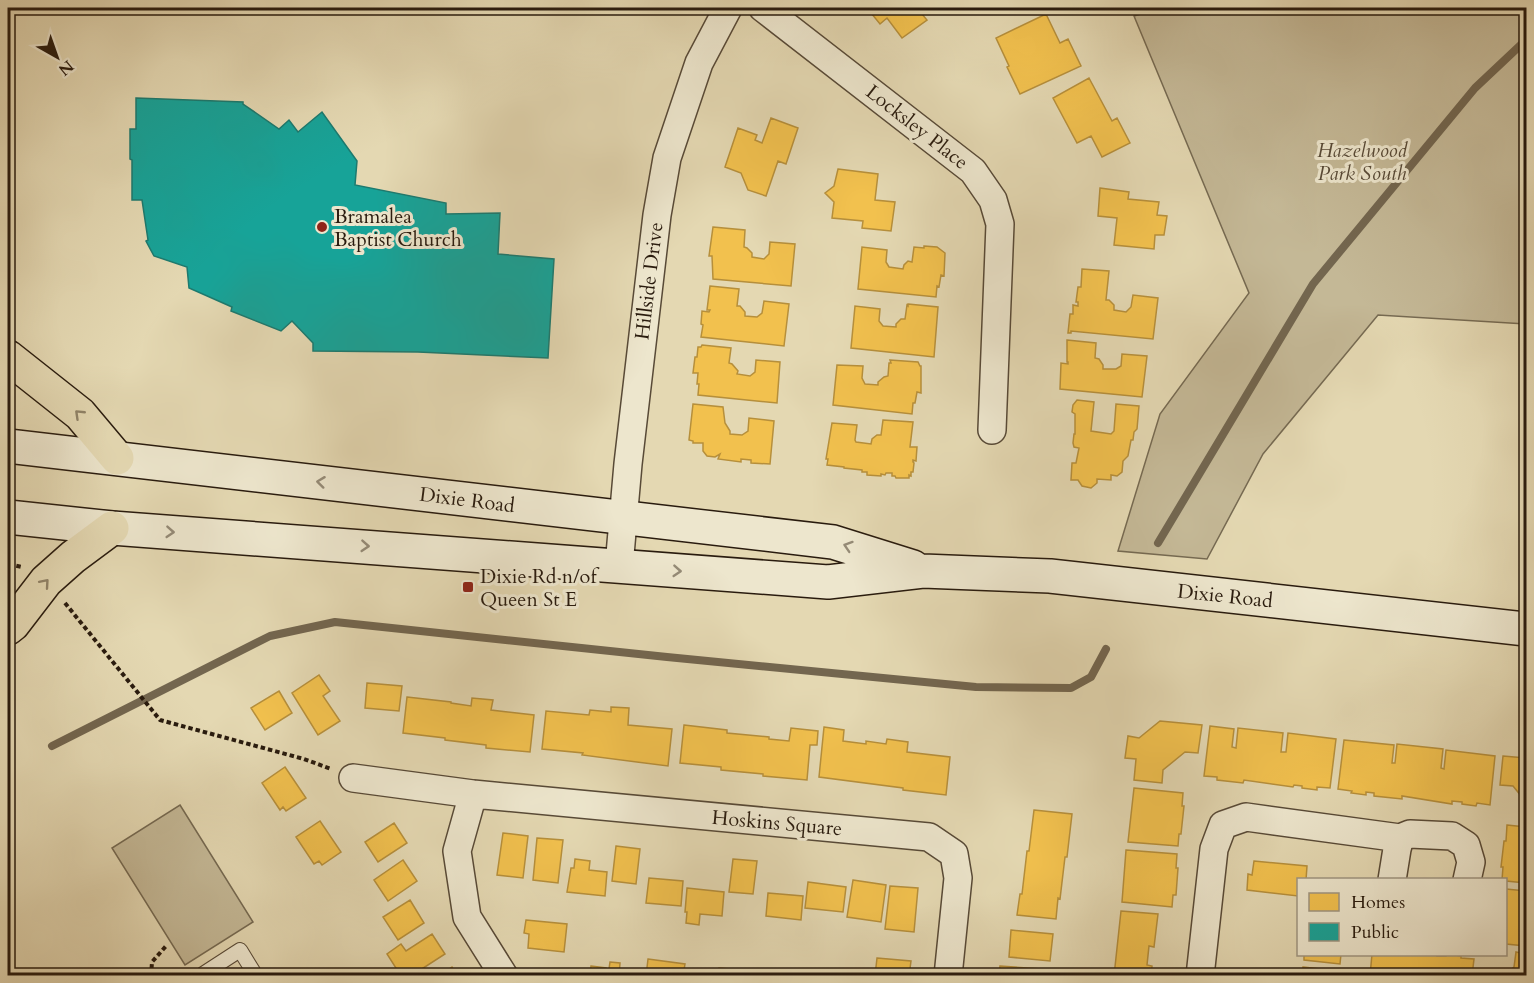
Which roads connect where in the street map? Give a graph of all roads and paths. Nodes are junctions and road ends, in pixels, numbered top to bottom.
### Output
1 (728, 8) edge
2 (763, 8) edge
3 (8, 357) edge
4 (993, 430) dead end
5 (8, 446) edge
6 (117, 458) junction
7 (8, 517) edge
8 (623, 518) junction
9 (112, 528) junction
10 (619, 566) junction
11 (923, 571) junction
12 (65, 603) dead end
13 (8, 628) edge
14 (1527, 629) edge
15 (353, 778) joint
16 (473, 794) junction
17 (1400, 838) junction
18 (1392, 878) edge
19 (1467, 878) edge
20 (166, 946) dead end
21 (203, 974) edge
22 (152, 975) edge
23 (256, 975) edge
24 (504, 975) edge
25 (948, 975) edge
26 (1200, 975) edge

1 - 8 street, Hillside Drive
2 - 4 street, Locksley Place
6 -> 3 main road
5 - 6 main road, Dixie Road
8 -> 6 main road, Dixie Road
7 - 9 main road, Dixie Road
8 - 10 street, Hillside Drive
11 -> 8 main road, Dixie Road
9 -> 10 main road, Dixie Road
13 -> 9 main road
10 -> 11 main road, Dixie Road
11 - 14 main road, Dixie Road
12 - 15 path
15 - 16 street
16 - 24 street
16 - 25 street, Hoskins Square
17 - 18 street
17 - 19 street
17 - 26 street
20 - 22 path
21 - 23 lane

